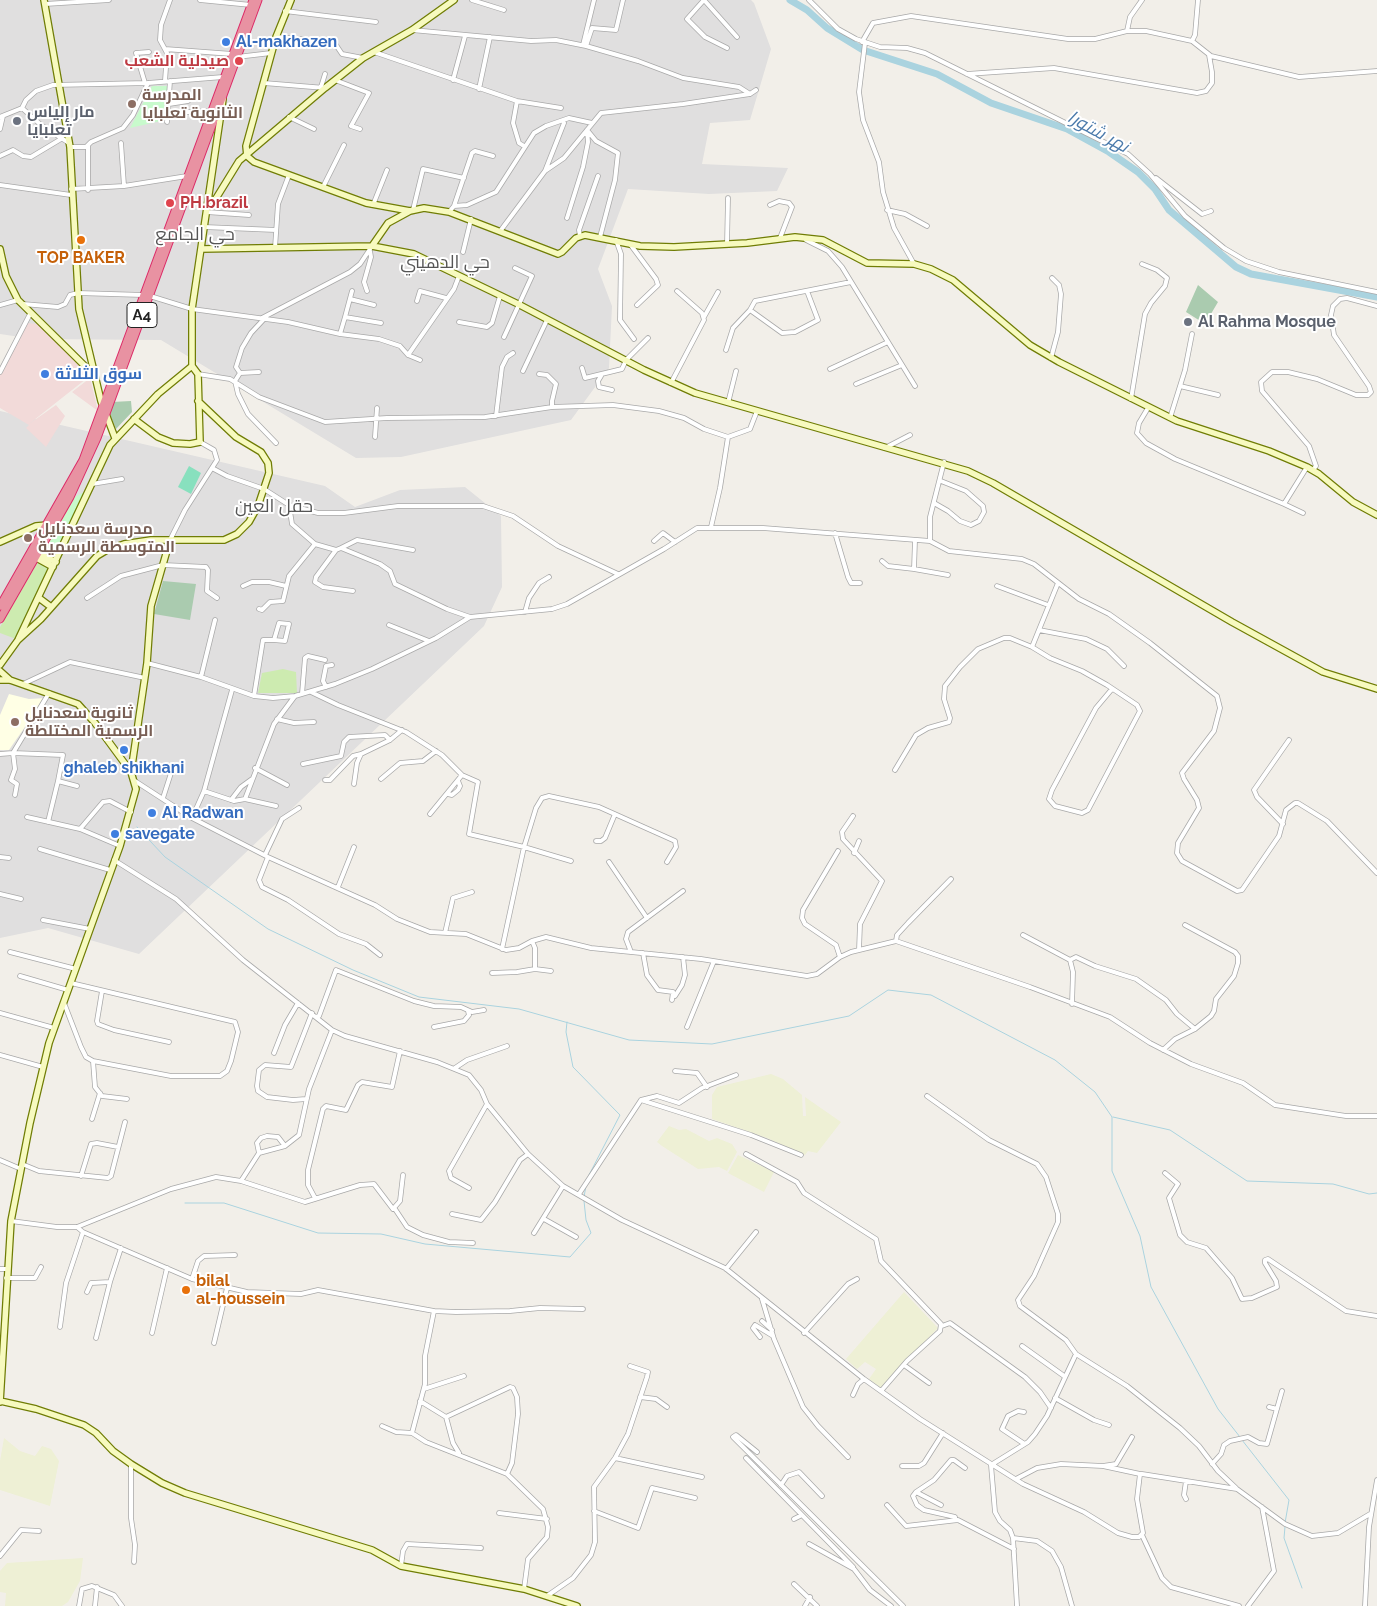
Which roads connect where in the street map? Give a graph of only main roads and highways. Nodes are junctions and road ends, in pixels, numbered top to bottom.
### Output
1 (258, 0) edge
2 (252, 3) edge
3 (235, 55) junction
4 (208, 127) junction
5 (146, 295) junction
6 (105, 411) junction
7 (34, 553) junction
8 (1, 602) edge
9 (0, 619) edge

1 - 3 highway, A4
2 - 3 highway, A4
3 - 4 highway, A4
3 - 4 highway, A4
4 - 5 highway, A4
4 - 5 highway, A4
5 - 6 highway, A4
6 - 7 highway, A4
6 - 7 highway, A4
7 - 8 highway, A4
7 - 9 highway, A4

